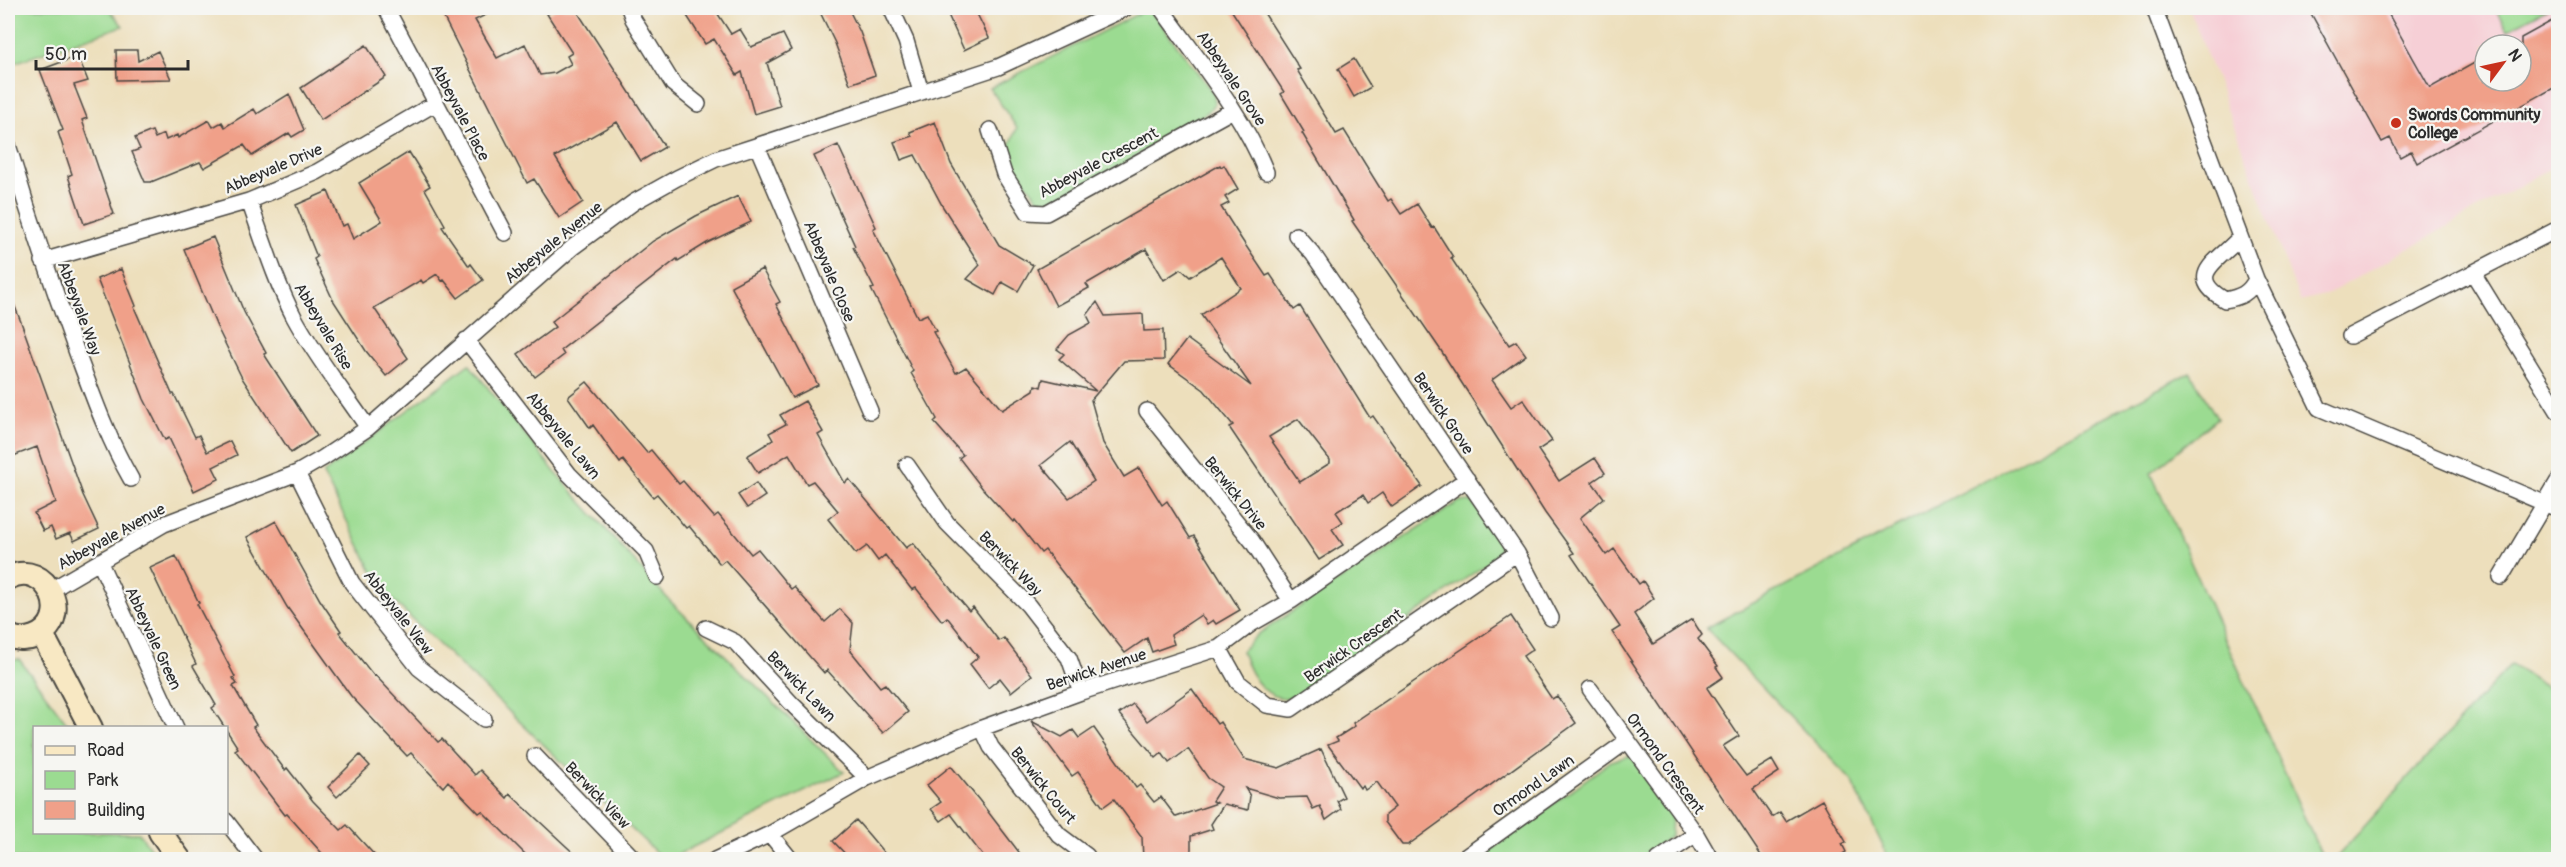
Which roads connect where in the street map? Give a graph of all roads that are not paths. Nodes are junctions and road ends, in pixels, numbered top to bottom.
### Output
1 (386, 8) edge
2 (629, 8) edge
3 (891, 8) edge
4 (1126, 8) edge
5 (1161, 8) edge
6 (2154, 8) edge
7 (921, 92) junction
8 (436, 103) junction
9 (698, 104) dead end
10 (1233, 110) junction
11 (990, 129) dead end
12 (8, 146) edge
13 (757, 146) junction
14 (1266, 172) dead end
15 (249, 201) junction
16 (2559, 229) edge
17 (505, 233) dead end
18 (1296, 235) dead end
19 (2240, 237) junction
20 (43, 261) junction
21 (2473, 273) junction
22 (2256, 279) junction
23 (2350, 336) dead end
24 (466, 340) junction
25 (870, 411) dead end
26 (1147, 411) dead end
27 (2559, 411) edge
28 (368, 428) junction
29 (907, 465) dead end
30 (297, 473) junction
31 (131, 479) dead end
32 (1467, 479) junction
33 (2559, 481) edge
34 (2552, 506) edge
35 (1517, 553) junction
36 (100, 563) junction
37 (2501, 577) dead end
38 (8, 578) edge
39 (657, 578) dead end
40 (51, 590) junction
41 (1291, 601) junction
42 (1551, 618) dead end
43 (706, 628) dead end
44 (42, 634) junction
45 (8, 635) edge
46 (1219, 648) junction
47 (1590, 689) dead end
48 (1080, 692) junction
49 (484, 719) dead end
50 (90, 726) edge
51 (175, 726) edge
52 (982, 728) junction
53 (1627, 741) junction
54 (535, 756) dead end
55 (867, 778) junction
56 (228, 824) edge
57 (161, 834) edge
58 (770, 834) junction
59 (1696, 834) junction
60 (1087, 856) dead end
61 (180, 860) edge
62 (256, 860) edge
63 (635, 860) edge
64 (715, 860) edge
65 (791, 860) edge
66 (1461, 860) edge
67 (1658, 860) edge
68 (1711, 860) edge

1 - 8 street, Abbeyvale Place
2 - 9 street
3 - 7 street
4 - 7 street, Abbeyvale Avenue
5 - 10 street, Abbeyvale Grove
6 - 19 street
7 - 13 street, Abbeyvale Avenue
8 - 15 street, Abbeyvale Drive
8 - 17 street, Abbeyvale Place
10 - 11 street, Abbeyvale Crescent
10 - 14 street, Abbeyvale Grove
12 - 20 street, Abbeyvale Way
13 - 24 street, Abbeyvale Avenue
13 - 25 street, Abbeyvale Close
15 - 20 street, Abbeyvale Drive
15 - 28 street, Abbeyvale Rise
16 - 21 street
18 - 32 street, Berwick Grove
19 - 22 street
19 - 22 street
20 - 31 street, Abbeyvale Way
21 - 23 street
21 - 27 street
22 - 34 street
24 - 28 street, Abbeyvale Avenue
24 - 39 street, Abbeyvale Lawn
26 - 41 street, Berwick Drive
28 - 30 street, Abbeyvale Avenue
29 - 48 street, Berwick Way
30 - 36 street, Abbeyvale Avenue
30 - 49 street, Abbeyvale View
32 - 35 street, Berwick Grove
32 - 41 street, Berwick Avenue
33 - 34 street
34 - 37 street
35 - 42 street, Berwick Grove
35 - 46 street, Berwick Crescent
36 - 40 street, Abbeyvale Avenue
36 - 51 street, Abbeyvale Green
38 - 40 street
40 - 44 street
41 - 46 street, Berwick Avenue
43 - 55 street, Berwick Lawn
44 - 45 street
44 - 50 street
46 - 48 street, Berwick Avenue
47 - 53 street, Ormond Crescent
48 - 52 street, Berwick Avenue
52 - 55 street, Berwick Avenue
52 - 60 street, Berwick Court
53 - 59 street, Ormond Crescent
53 - 66 street, Ormond Lawn
54 - 63 street, Berwick View
55 - 58 street, Berwick Avenue
56 - 62 street
57 - 61 street
58 - 64 street, Berwick Avenue
58 - 65 street
59 - 67 street
59 - 68 street, Ormond Crescent

